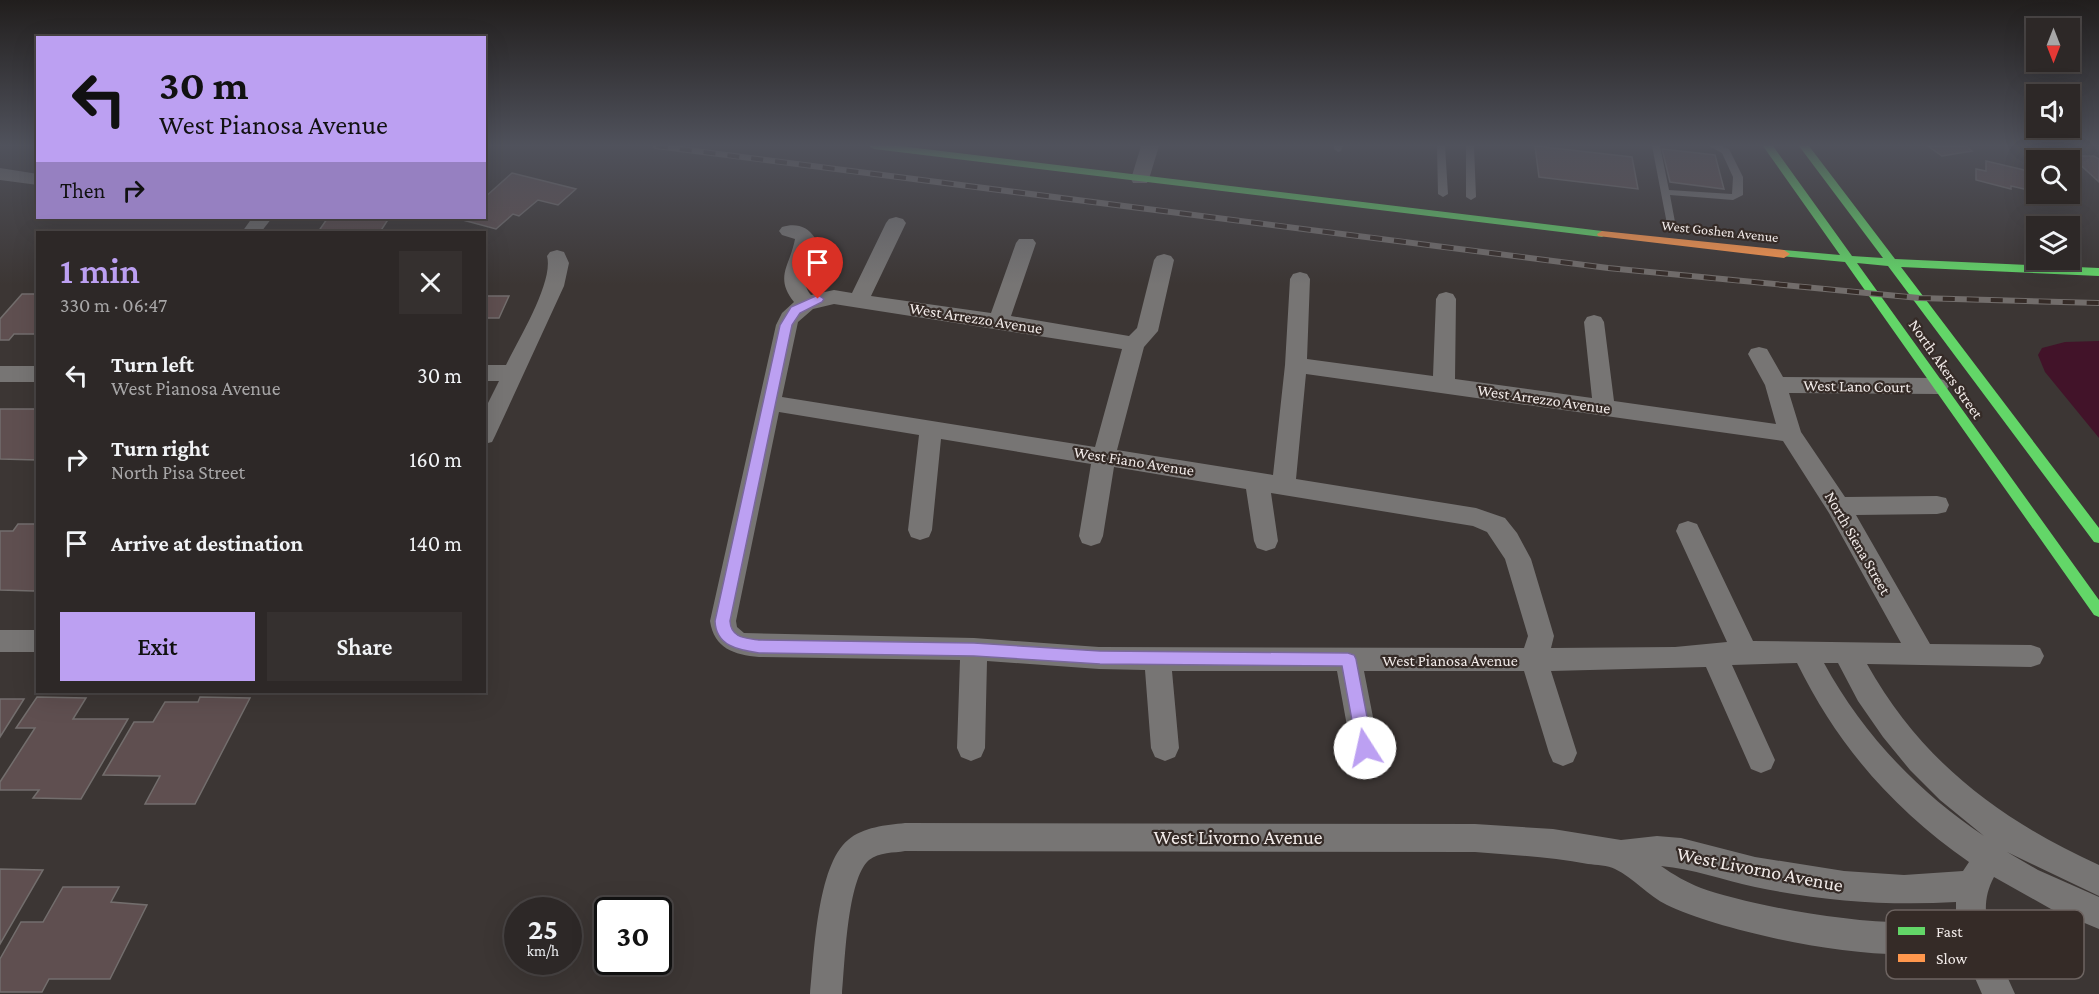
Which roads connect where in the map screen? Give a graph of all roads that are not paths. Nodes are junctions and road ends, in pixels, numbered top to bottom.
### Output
1 (1252, 192) edge
2 (1328, 192) edge
3 (1475, 192) edge
4 (1664, 192) edge
5 (1669, 192) edge
6 (1738, 192) edge
7 (1801, 192) edge
8 (1839, 192) edge
9 (1437, 193) edge
10 (1476, 198) junction
11 (261, 219) edge
12 (1670, 222) dead end
13 (896, 223) dead end
14 (252, 231) edge
15 (789, 231) dead end
16 (1815, 236) dead end
17 (1834, 238) junction
18 (1876, 241) junction
19 (1026, 243) dead end
20 (1900, 243) dead end
21 (557, 256) dead end
22 (1164, 260) dead end
23 (1850, 261) junction
24 (1893, 264) junction
25 (2099, 272) edge
26 (1300, 279) dead end
27 (1446, 299) dead end
28 (859, 300) junction
29 (812, 302) junction
30 (999, 321) junction
31 (1594, 322) dead end
32 (1134, 344) junction
33 (1759, 354) dead end
34 (1296, 364) junction
35 (486, 373) edge
36 (512, 373) junction
37 (0, 374) edge
38 (36, 374) edge
39 (1444, 384) junction
40 (1776, 385) junction
41 (1938, 386) junction
42 (770, 403) junction
43 (1604, 408) junction
44 (932, 430) junction
45 (486, 432) edge
46 (1790, 434) junction
47 (1104, 457) junction
48 (1257, 480) junction
49 (1284, 484) junction
50 (1937, 505) dead end
51 (1838, 506) junction
52 (920, 530) dead end
53 (1688, 531) dead end
54 (1091, 536) dead end
55 (2099, 538) edge
56 (1266, 541) dead end
57 (2099, 611) edge
58 (0, 641) edge
59 (36, 641) edge
60 (974, 649) junction
61 (1746, 652) junction
62 (1805, 652) junction
63 (1846, 652) junction
64 (1714, 655) junction
65 (1922, 655) junction
66 (2031, 656) dead end
67 (1158, 659) junction
68 (1348, 659) junction
69 (1534, 660) junction
70 (971, 748) dead end
71 (1165, 748) dead end
72 (1365, 748) dead end
73 (1563, 753) dead end
74 (1761, 760) dead end
75 (2003, 831) junction
76 (1621, 855) junction
77 (1988, 858) junction
78 (2099, 881) edge
79 (1972, 886) junction
80 (1971, 910) edge
81 (2099, 914) edge
82 (1886, 935) edge
83 (1992, 979) edge
84 (826, 994) edge
85 (1999, 994) edge

1 - 23 main road, West Goshen Avenue
2 - 10 main road
3 - 10 lane
4 - 12 lane
5 - 6 lane
7 - 17 main road, North Akers Street
8 - 18 main road, North Akers Street
9 - 10 main road
11 - 14 street
13 - 28 street
15 - 29 street
16 - 17 main road
17 - 18 main road
17 - 23 main road, North Akers Street
18 - 20 main road
18 - 24 main road, North Akers Street
19 - 30 street
21 - 36 street
22 - 32 street
23 - 24 main road, West Goshen Avenue
23 - 41 main road, North Akers Street
24 - 25 main road, West Goshen Avenue
24 - 55 main road, North Akers Street
26 - 34 street
27 - 39 street
28 - 29 street, West Arrezzo Avenue
28 - 30 street, West Arrezzo Avenue
29 - 42 street
30 - 32 street, West Arrezzo Avenue
31 - 43 street
32 - 47 street
33 - 40 street, North Siena Street
34 - 39 street, West Arrezzo Avenue
34 - 49 street
35 - 36 street
36 - 45 street
37 - 38 street
39 - 43 street, West Arrezzo Avenue
40 - 41 street, West Lano Court
40 - 46 street, North Siena Street
41 - 57 main road, North Akers Street
42 - 44 street, West Fiano Avenue
42 - 60 street, West Pianosa Avenue
43 - 46 street, West Arrezzo Avenue
44 - 47 street, West Fiano Avenue
44 - 52 street
46 - 51 street, North Siena Street
47 - 48 street, West Fiano Avenue
47 - 54 street
48 - 49 street, West Fiano Avenue
48 - 56 street
49 - 69 street, West Fiano Avenue
50 - 51 street
51 - 65 street, North Siena Street
53 - 61 street
58 - 59 street
60 - 67 street, West Pianosa Avenue
60 - 70 street
61 - 62 street, West Pianosa Avenue
61 - 64 street, West Pianosa Avenue
62 - 63 street, West Pianosa Avenue
62 - 77 street
63 - 65 street, West Pianosa Avenue
63 - 75 street
64 - 69 street, West Pianosa Avenue
64 - 74 street
65 - 66 street, West Pianosa Avenue
67 - 68 street, West Pianosa Avenue
67 - 71 street
68 - 69 street, West Pianosa Avenue
68 - 72 street
69 - 73 street
75 - 77 street
75 - 78 street
76 - 79 street, West Livorno Avenue
76 - 82 street, West Livorno Avenue
76 - 84 street, West Livorno Avenue
77 - 79 street
77 - 81 street
79 - 80 street
83 - 85 street

